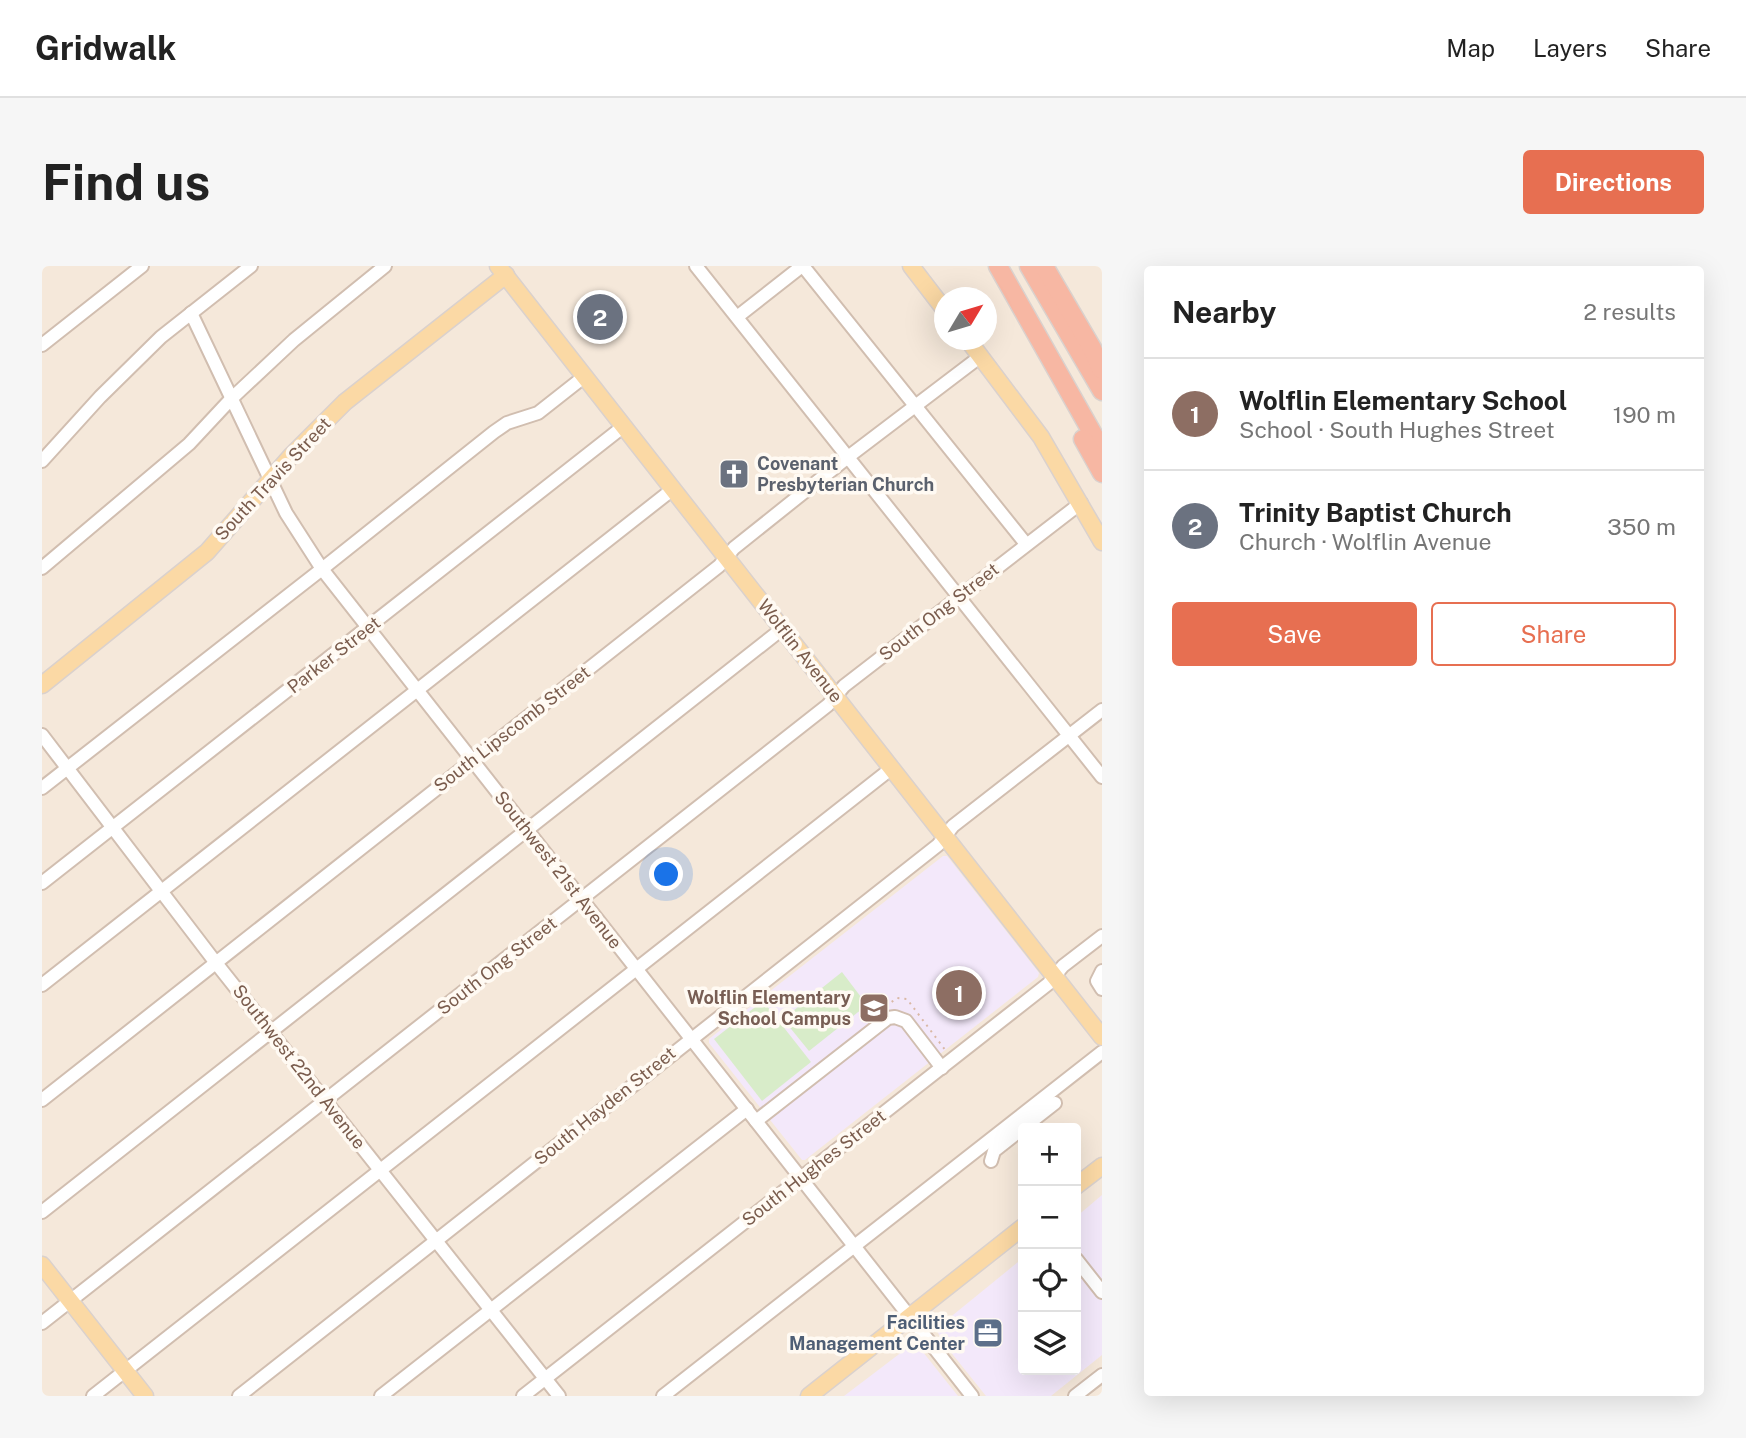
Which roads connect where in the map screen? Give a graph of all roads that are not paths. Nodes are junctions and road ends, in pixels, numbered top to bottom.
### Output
1 (142, 266) edge
2 (251, 266) edge
3 (385, 266) edge
4 (696, 266) edge
5 (803, 266) edge
6 (911, 266) edge
7 (1029, 266) edge
8 (1044, 266) edge
9 (502, 271) edge
10 (1001, 272) edge
11 (934, 296) edge
12 (191, 313) junction
13 (737, 317) junction
14 (42, 345) edge
15 (976, 350) edge
16 (981, 356) junction
17 (1102, 372) edge
18 (585, 376) junction
19 (1102, 391) edge
20 (231, 399) junction
21 (914, 407) junction
22 (624, 426) junction
23 (1102, 450) edge
24 (848, 457) junction
25 (42, 461) edge
26 (1102, 473) edge
27 (270, 480) junction
28 (673, 489) junction
29 (1081, 503) junction
30 (1102, 542) edge
31 (1026, 544) junction
32 (726, 557) junction
33 (42, 568) edge
34 (322, 569) junction
35 (959, 596) junction
36 (368, 628) junction
37 (782, 628) junction
38 (42, 685) edge
39 (418, 691) junction
40 (836, 696) junction
41 (1102, 710) edge
42 (42, 735) edge
43 (1069, 736) junction
44 (472, 760) junction
45 (66, 768) junction
46 (892, 768) junction
47 (1102, 777) edge
48 (42, 788) edge
49 (112, 828) junction
50 (526, 829) junction
51 (946, 836) junction
52 (42, 883) edge
53 (162, 891) junction
54 (581, 900) junction
55 (1102, 936) edge
56 (216, 963) junction
57 (635, 969) junction
58 (1102, 971) edge
59 (1054, 976) junction
60 (42, 985) edge
61 (1102, 989) edge
62 (271, 1032) junction
63 (1102, 1037) edge
64 (691, 1038) junction
65 (1102, 1052) edge
66 (942, 1068) junction
67 (42, 1100) edge
68 (326, 1100) junction
69 (1055, 1103) dead end
70 (747, 1109) junction
71 (756, 1121) junction
72 (991, 1161) dead end
73 (1102, 1166) edge
74 (381, 1172) junction
75 (800, 1178) junction
76 (1081, 1182) edge
77 (42, 1212) edge
78 (1018, 1231) edge
79 (436, 1242) junction
80 (854, 1247) junction
81 (1081, 1263) edge
82 (42, 1265) edge
83 (1097, 1276) edge
84 (1102, 1292) edge
85 (71, 1301) junction
86 (490, 1309) junction
87 (909, 1317) junction
88 (42, 1324) edge
89 (125, 1371) junction
90 (1102, 1375) edge
91 (546, 1378) junction
92 (93, 1396) edge
93 (145, 1396) edge
94 (239, 1396) edge
95 (382, 1396) edge
96 (523, 1396) edge
97 (559, 1396) edge
98 (663, 1396) edge
99 (809, 1396) edge
100 (972, 1396) edge
101 (1075, 1396) edge

1 - 14 street
2 - 12 street
3 - 20 street
4 - 13 street
5 - 13 street
5 - 21 street
6 - 11 main road
7 - 19 highway
8 - 17 highway
9 - 18 main road, Wolflin Avenue
9 - 27 main road, South Travis Street
10 - 23 highway
10 - 26 highway
12 - 20 street, Southwest 21st Avenue
12 - 25 street
13 - 24 street
15 - 16 main road
16 - 21 street, South Lipscomb Street
16 - 29 main road
18 - 22 main road, Wolflin Avenue
18 - 34 street
20 - 27 street, Southwest 21st Avenue
20 - 33 street
21 - 24 street, South Lipscomb Street
21 - 31 street
22 - 28 main road, Wolflin Avenue
22 - 36 street, Parker Street
24 - 32 street, South Lipscomb Street
24 - 35 street
27 - 34 street, Southwest 21st Avenue
27 - 38 main road, South Travis Street
28 - 32 main road, Wolflin Avenue
28 - 39 street
29 - 30 main road
29 - 31 street, South Ong Street
31 - 35 street, South Ong Street
32 - 37 main road, Wolflin Avenue
32 - 44 street, South Lipscomb Street
34 - 36 street, Southwest 21st Avenue
34 - 45 street
35 - 40 street, South Ong Street
35 - 43 street
36 - 39 street, Southwest 21st Avenue
36 - 49 street, Parker Street
37 - 40 main road, Wolflin Avenue
37 - 50 street
39 - 44 street, Southwest 21st Avenue
39 - 53 street
40 - 46 main road, Wolflin Avenue
40 - 54 street, South Ong Street
41 - 43 street, South Hayden Street
42 - 45 street, Southwest 22nd Avenue
43 - 47 street
43 - 51 street, South Hayden Street
44 - 50 street, Southwest 21st Avenue
44 - 56 street, South Lipscomb Street
45 - 48 street
45 - 49 street, Southwest 22nd Avenue
46 - 51 main road, Wolflin Avenue
46 - 57 street
49 - 52 street, Parker Street
49 - 53 street, Southwest 22nd Avenue
50 - 54 street, Southwest 21st Avenue
50 - 62 street
51 - 59 main road, Wolflin Avenue
51 - 64 street, South Hayden Street
53 - 56 street, Southwest 22nd Avenue
53 - 60 street
54 - 57 street, Southwest 21st Avenue
54 - 68 street, South Ong Street
55 - 59 street, South Hughes Street
56 - 62 street, Southwest 22nd Avenue
56 - 67 street, South Lipscomb Street
57 - 64 street, Southwest 21st Avenue
57 - 74 street
58 - 61 street
59 - 63 main road, Wolflin Avenue
59 - 66 street, South Hughes Street
62 - 68 street, Southwest 22nd Avenue
62 - 77 street
64 - 70 street, Southwest 21st Avenue
64 - 79 street, South Hayden Street
65 - 80 street
66 - 71 street
66 - 75 street, South Hughes Street
68 - 74 street, Southwest 22nd Avenue
68 - 85 street, South Ong Street
69 - 72 street
70 - 71 street, Southwest 21st Avenue
70 - 86 street
71 - 75 street, Southwest 21st Avenue
73 - 76 main road
74 - 79 street, Southwest 22nd Avenue
74 - 89 street
75 - 80 street, Southwest 21st Avenue
75 - 91 street, South Hughes Street
78 - 87 main road
79 - 86 street, Southwest 22nd Avenue
79 - 94 street, South Hayden Street
80 - 87 street, Southwest 21st Avenue
80 - 98 street
81 - 83 street
82 - 85 main road
83 - 84 street
85 - 88 street, South Ong Street
85 - 89 main road
86 - 91 street, Southwest 22nd Avenue
86 - 95 street
87 - 99 main road
87 - 100 street, Southwest 21st Avenue
89 - 92 street
89 - 93 main road
90 - 101 street
91 - 96 street, South Hughes Street
91 - 97 street, Southwest 22nd Avenue

